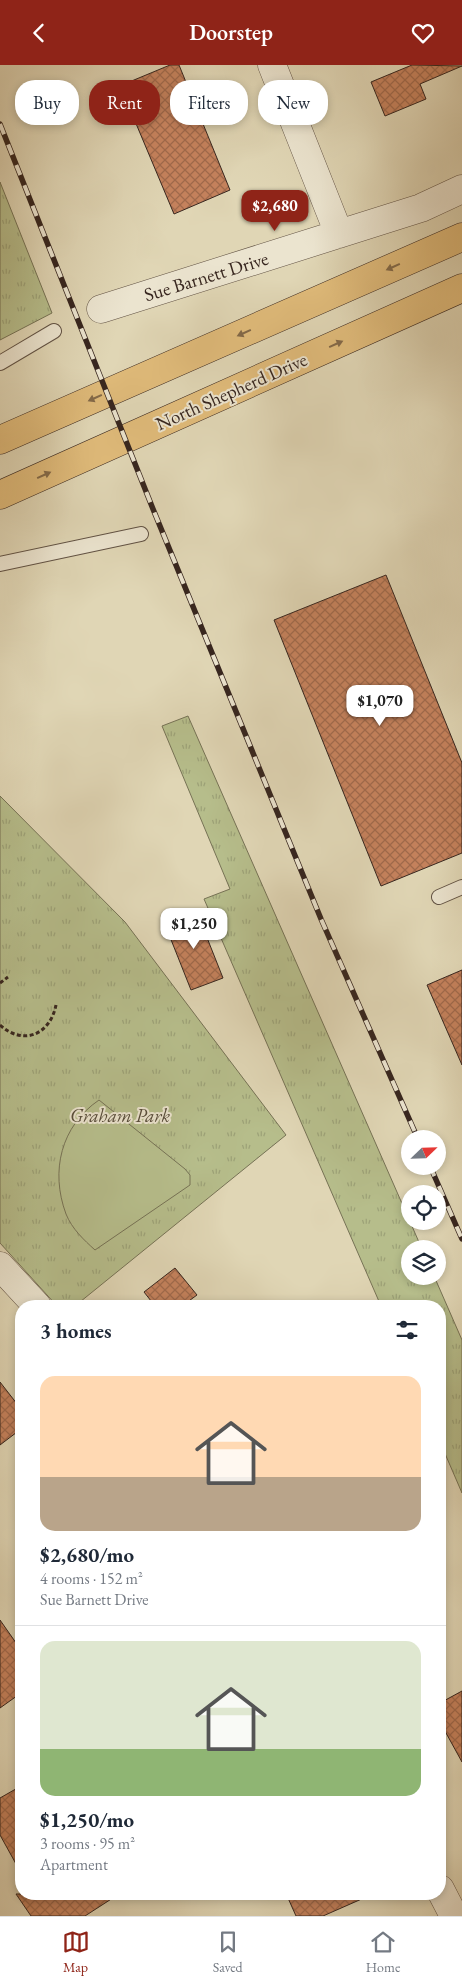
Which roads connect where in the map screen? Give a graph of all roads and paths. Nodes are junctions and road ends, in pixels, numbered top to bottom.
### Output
1 (272, 65) edge
2 (462, 189) edge
3 (339, 234) junction
4 (462, 237) edge
5 (462, 287) edge
6 (101, 309) dead end
7 (54, 331) dead end
8 (0, 363) edge
9 (0, 440) edge
10 (0, 495) edge
11 (140, 534) dead end
12 (0, 564) edge
13 (462, 887) edge
14 (439, 897) dead end
15 (8, 977) dead end
16 (0, 983) edge
17 (56, 1005) dead end
18 (0, 1025) edge
19 (0, 1266) edge
20 (31, 1300) edge
21 (446, 1900) edge
22 (454, 1916) edge

1 - 3 street
2 - 3 street, Sue Barnett Drive
3 - 6 street, Sue Barnett Drive
4 -> 9 main road
10 -> 5 main road, North Shepherd Drive
7 - 8 lane
11 - 12 lane
13 - 14 lane
15 - 16 path
17 - 18 path
19 - 20 street
21 - 22 street

